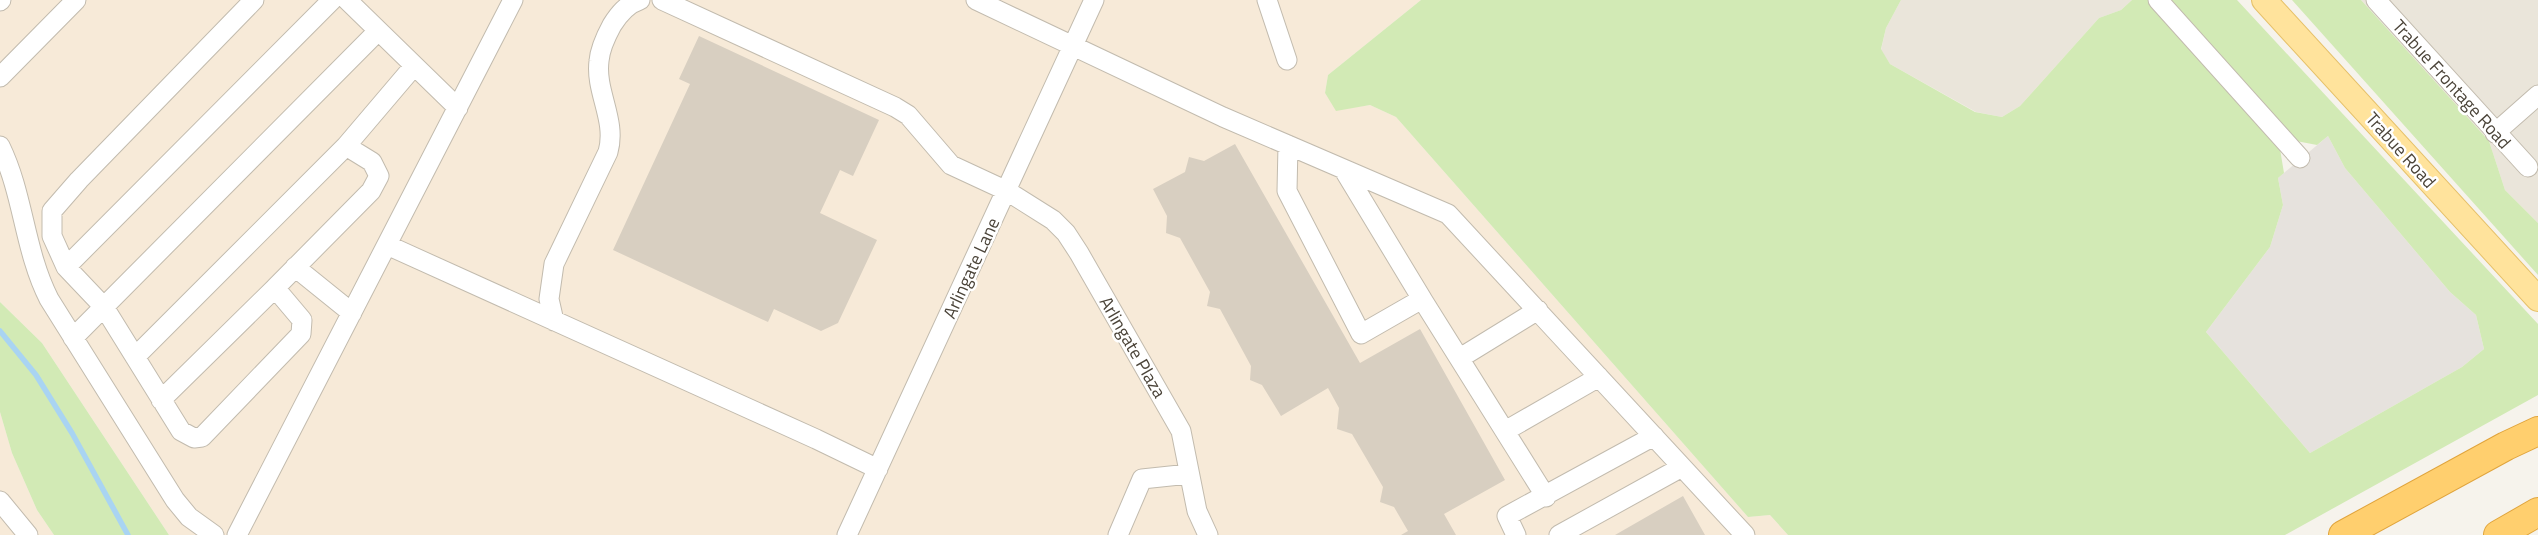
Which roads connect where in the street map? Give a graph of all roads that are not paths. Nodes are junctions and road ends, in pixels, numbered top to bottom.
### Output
1 (76, 0) edge
2 (254, 0) edge
3 (332, 0) edge
4 (347, 0) edge
5 (513, 0) edge
6 (640, 0) edge
7 (662, 0) edge
8 (976, 0) edge
9 (1094, 0) edge
10 (1267, 0) edge
11 (2158, 0) edge
12 (2264, 0) edge
13 (2376, 0) edge
14 (378, 31) junction
15 (1073, 45) junction
16 (1287, 60) dead end
17 (414, 66) junction
18 (0, 77) edge
19 (2538, 95) edge
20 (458, 108) junction
21 (2495, 133) junction
22 (1288, 145) junction
23 (0, 146) edge
24 (346, 146) junction
25 (2300, 158) dead end
26 (2528, 167) dead end
27 (1344, 170) junction
28 (1007, 191) junction
29 (387, 245) junction
30 (66, 267) junction
31 (295, 267) junction
32 (275, 288) junction
33 (1422, 299) junction
34 (2538, 300) edge
35 (104, 307) junction
36 (1538, 310) junction
37 (352, 313) junction
38 (554, 321) junction
39 (72, 338) junction
40 (135, 357) junction
41 (1460, 358) junction
42 (1599, 377) junction
43 (161, 400) junction
44 (2538, 424) edge
45 (1505, 431) junction
46 (2538, 431) edge
47 (1654, 436) junction
48 (2506, 446) junction
49 (1682, 466) junction
50 (878, 469) junction
51 (1189, 474) junction
52 (1546, 497) junction
53 (0, 501) edge
54 (2538, 512) edge
55 (28, 535) edge
56 (214, 535) edge
57 (237, 535) edge
58 (848, 535) edge
59 (1118, 535) edge
60 (1208, 535) edge
61 (1516, 535) edge
62 (1559, 535) edge
63 (1746, 535) edge
64 (2343, 535) edge
65 (2498, 535) edge

1 - 18 street
2 - 30 street
3 - 30 street
4 - 14 street
5 - 20 street
6 - 38 street
7 - 28 street, Arlingate Plaza
8 - 15 street
9 - 15 street, Arlingate Lane
10 - 16 street
11 - 25 street
12 - 34 main road, Trabue Road
13 - 21 street, Trabue Frontage Road
14 - 17 street
14 - 35 street
15 - 22 street
15 - 28 street, Arlingate Lane
17 - 20 street
17 - 24 street
19 - 21 street
20 - 29 street
21 - 26 street, Trabue Frontage Road
22 - 27 street
22 - 33 street
23 - 39 street
24 - 31 street
24 - 40 street
27 - 33 street
27 - 36 street
28 - 50 street, Arlingate Lane
28 - 51 street, Arlingate Plaza
29 - 37 street
29 - 38 street
30 - 35 street
31 - 32 street
31 - 37 street
32 - 43 street
32 - 43 street
33 - 41 street
35 - 39 street
35 - 40 street
36 - 41 street
36 - 42 street
37 - 57 street
38 - 50 street
39 - 56 street
40 - 43 street
41 - 45 street
42 - 45 street
42 - 47 street
44 - 48 highway
45 - 52 street
46 - 48 highway
47 - 49 street
47 - 52 street
48 - 64 highway
49 - 62 street
49 - 63 street
50 - 58 street, Arlingate Lane
51 - 59 street
51 - 60 street, Arlingate Plaza
52 - 61 street
53 - 55 street
54 - 65 highway

